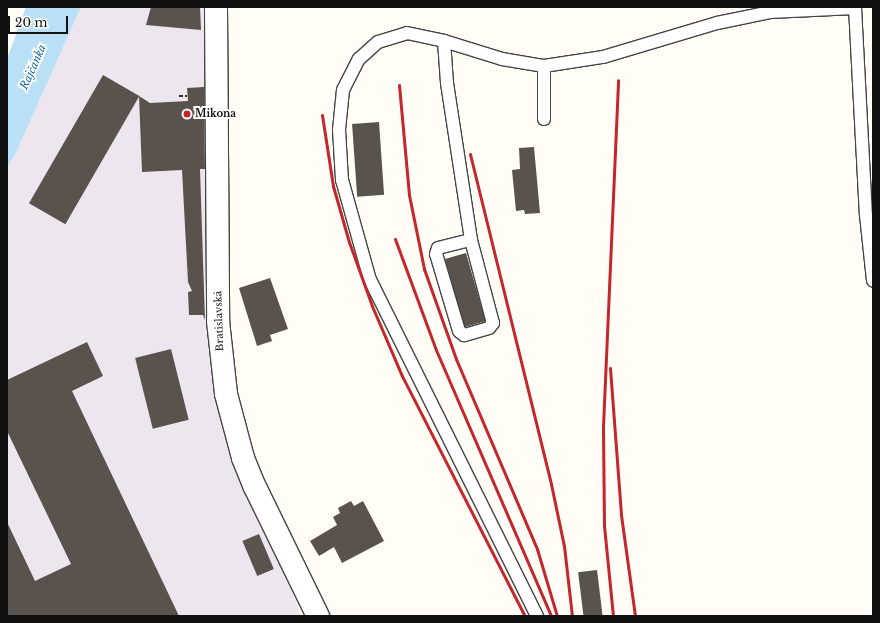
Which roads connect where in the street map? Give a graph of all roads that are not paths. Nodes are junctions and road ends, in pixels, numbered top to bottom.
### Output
1 (216, 7) edge
2 (856, 7) edge
3 (444, 41) junction
4 (544, 66) junction
5 (544, 119) dead end
6 (471, 240) junction
7 (873, 281) edge
8 (318, 616) edge
9 (537, 616) edge

1 - 8 street, Bratislavská
2 - 4 lane
2 - 7 lane
3 - 4 lane
3 - 6 lane
3 - 9 lane
4 - 5 lane
6 - 6 lane

